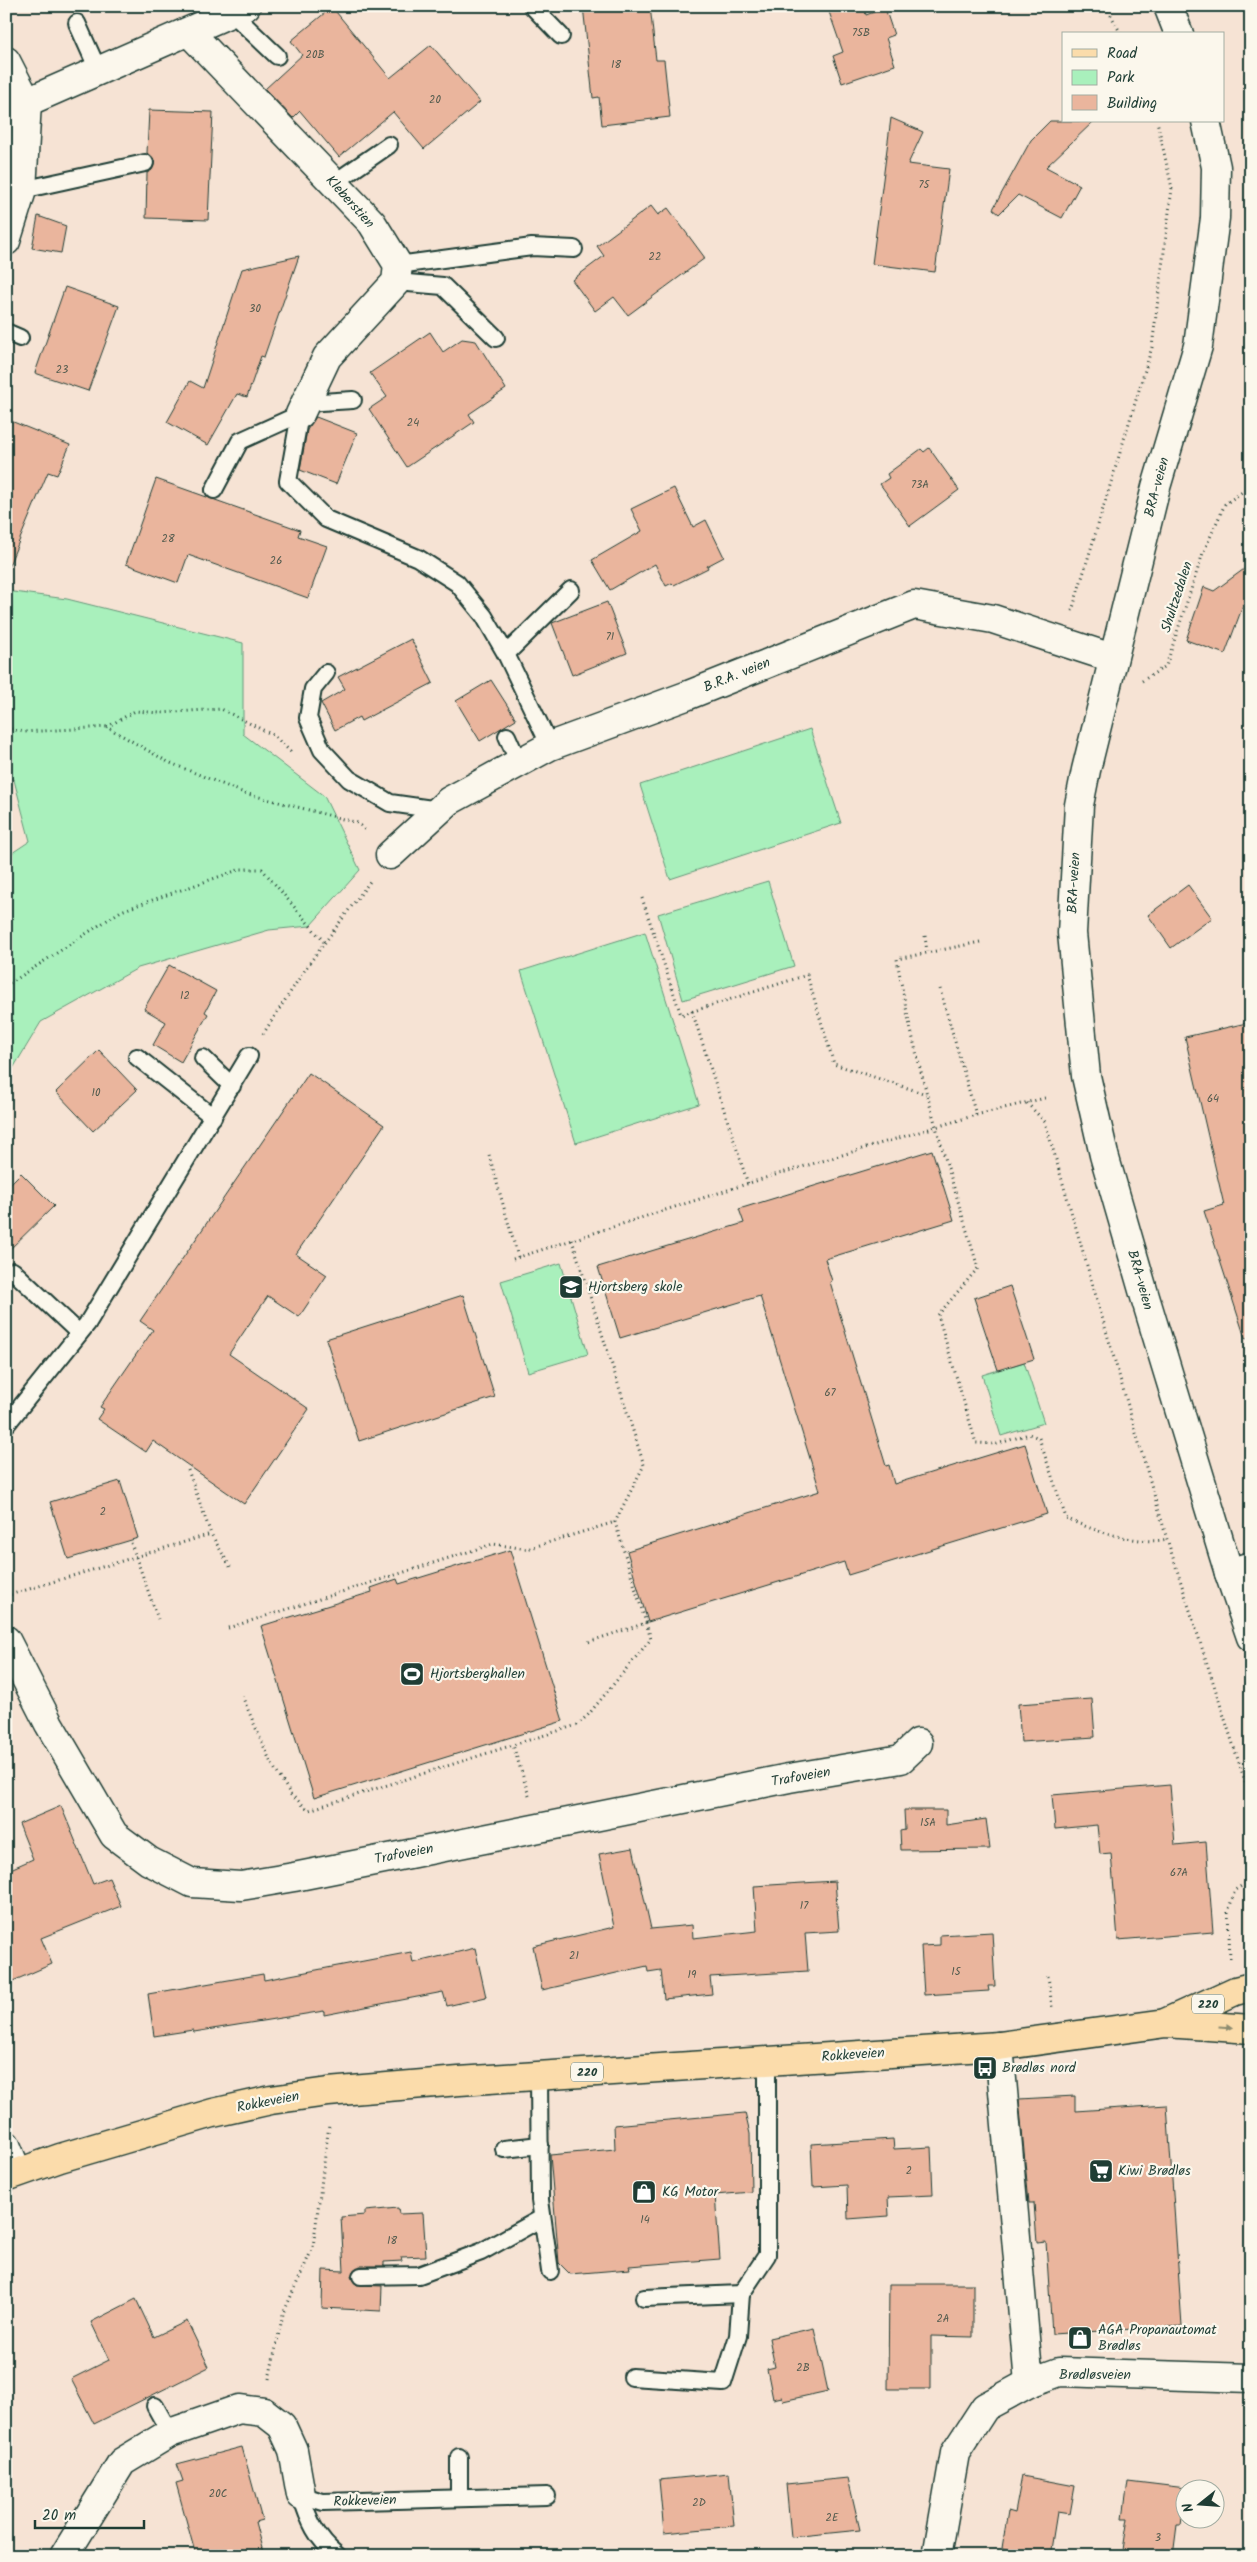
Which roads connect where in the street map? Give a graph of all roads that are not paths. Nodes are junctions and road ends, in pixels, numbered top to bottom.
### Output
1 (532, 6) edge
2 (1168, 6) edge
3 (245, 9) edge
4 (77, 23) dead end
5 (1178, 32) edge
6 (190, 33) junction
7 (561, 36) dead end
8 (277, 56) dead end
9 (6, 61) edge
10 (99, 72) junction
11 (27, 102) junction
12 (1206, 122) edge
13 (390, 145) dead end
14 (145, 163) dead end
15 (334, 184) junction
16 (22, 190) junction
17 (6, 241) edge
18 (574, 249) dead end
19 (397, 273) junction
20 (496, 338) dead end
21 (354, 400) dead end
22 (302, 409) junction
23 (214, 490) dead end
24 (571, 590) dead end
25 (506, 654) junction
26 (1112, 658) junction
27 (326, 673) dead end
28 (507, 736) dead end
29 (550, 746) junction
30 (520, 763) junction
31 (439, 810) junction
32 (390, 855) road end
33 (249, 1056) road end
34 (137, 1057) dead end
35 (203, 1058) dead end
36 (232, 1086) junction
37 (213, 1116) junction
38 (14, 1271) dead end
39 (79, 1333) junction
40 (6, 1424) edge
41 (1240, 1570) edge
42 (1251, 1637) edge
43 (6, 1640) edge
44 (918, 1743) dead end
45 (1251, 1987) edge
46 (1166, 2023) junction
47 (1251, 2029) edge
48 (998, 2046) junction
49 (767, 2060) junction
50 (539, 2075) junction
51 (6, 2145) edge
52 (540, 2145) junction
53 (504, 2149) dead end
54 (11, 2175) edge
55 (542, 2218) junction
56 (550, 2271) dead end
57 (361, 2276) dead end
58 (741, 2294) junction
59 (644, 2298) dead end
60 (632, 2377) dead end
61 (1251, 2378) edge
62 (1029, 2383) junction
63 (155, 2406) dead end
64 (170, 2433) junction
65 (458, 2458) dead end
66 (302, 2495) junction
67 (547, 2496) dead end
68 (459, 2497) junction
69 (64, 2556) edge
70 (338, 2556) edge
71 (937, 2556) edge

1 - 7 lane
2 - 5 street
3 - 6 street
3 - 8 lane
4 - 10 lane
6 - 10 street
6 - 15 street, Kleberstien
9 - 11 street
10 - 11 street
11 - 16 street
12 - 26 street, BRA-veien
13 - 15 lane
14 - 16 lane
15 - 19 street, Kleberstien
16 - 17 street
18 - 19 lane
19 - 20 lane
19 - 22 street
21 - 22 lane
22 - 23 lane
22 - 25 lane
24 - 25 lane
25 - 29 lane
26 - 29 street, B.R.A. veien
26 - 41 street, BRA-veien
27 - 31 lane
28 - 30 lane
29 - 30 street, B.R.A. veien
30 - 31 street, B.R.A. veien
31 - 32 street, B.R.A. veien
33 - 36 lane
34 - 37 lane
35 - 36 lane
36 - 37 lane
37 - 39 lane
38 - 39 lane
39 - 40 lane
41 - 42 street, BRA-veien
43 - 44 street, Trafoveien
45 - 46 main road, Rokkeveien / 220
46 -> 47 main road, Rokkeveien / 220
46 - 48 main road, Rokkeveien / 220
48 - 49 main road, Rokkeveien / 220
48 - 62 street
49 - 50 main road, Rokkeveien / 220
49 - 58 lane
50 - 52 lane
50 - 54 main road, Rokkeveien / 220
51 - 54 street
52 - 53 lane
52 - 55 lane
55 - 56 lane
55 - 57 lane
58 - 59 lane
58 - 60 lane
61 - 62 street, Brødløsveien
62 - 71 street, Brødløsveien
63 - 64 lane
64 - 66 street
64 - 69 street
65 - 68 lane
66 - 68 lane, Rokkeveien
66 - 70 lane
67 - 68 lane, Rokkeveien

